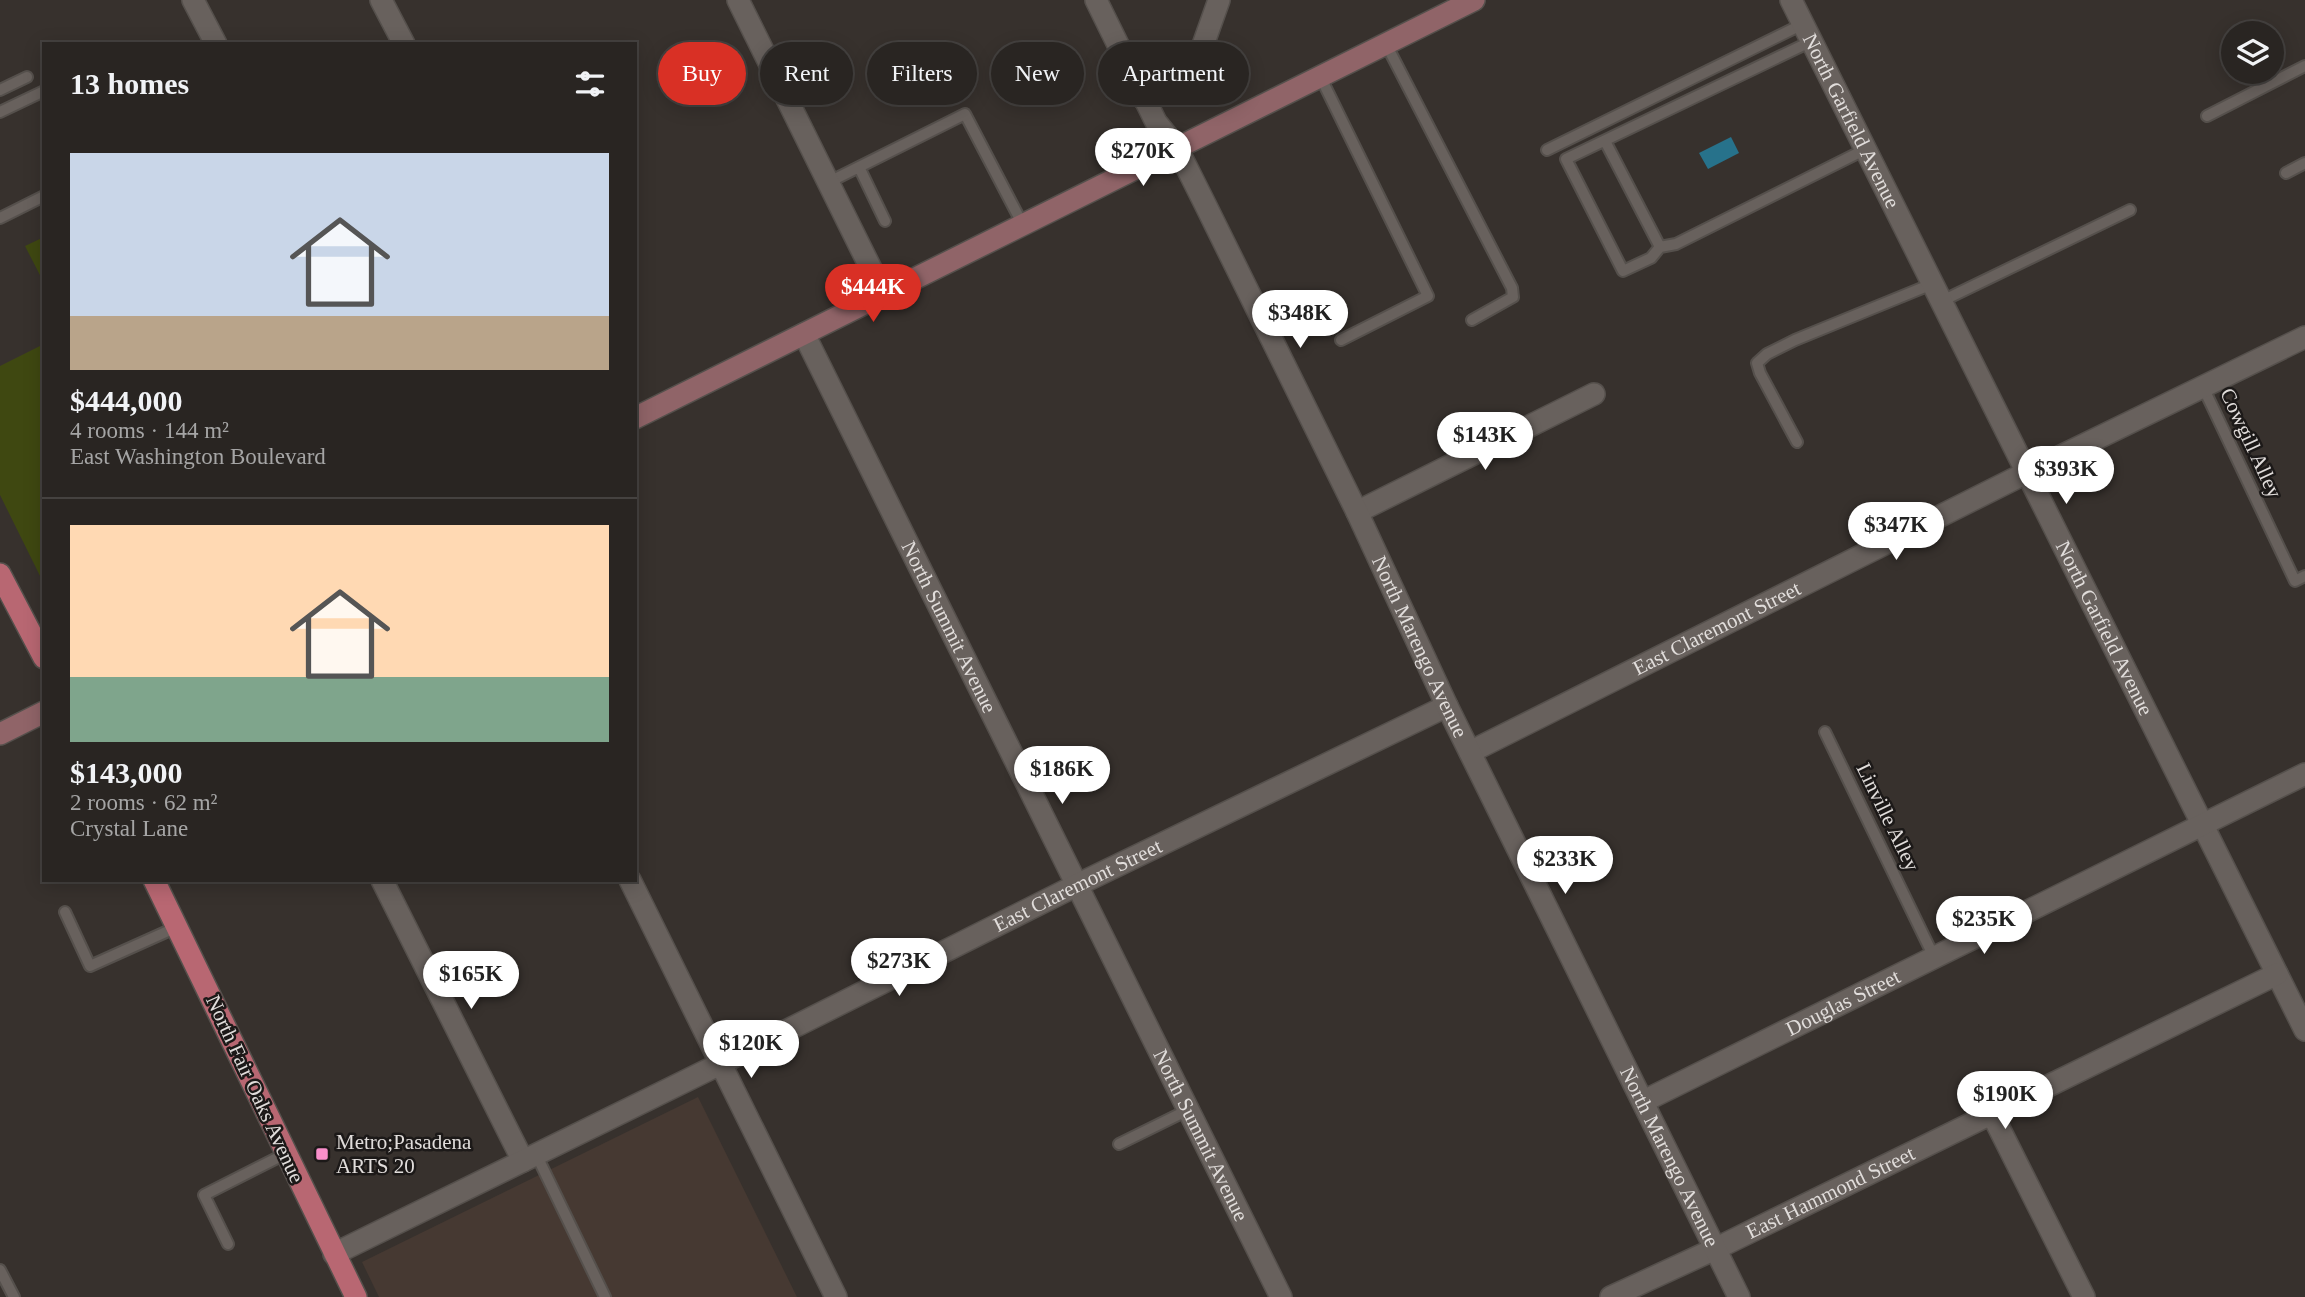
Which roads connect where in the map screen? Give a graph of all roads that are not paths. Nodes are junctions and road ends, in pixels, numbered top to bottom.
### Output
1 (193, 0) edge
2 (381, 0) edge
3 (738, 0) edge
4 (1096, 0) edge
5 (1219, 0) edge
6 (1474, 0) edge
7 (1791, 0) edge
8 (1807, 33) junction
9 (215, 42) edge
10 (403, 42) edge
11 (1116, 42) edge
12 (1204, 42) edge
13 (1386, 44) junction
14 (2305, 66) edge
15 (1320, 76) junction
16 (27, 77) dead end
17 (0, 90) edge
18 (42, 92) edge
19 (1147, 105) edge
20 (0, 112) edge
21 (2207, 116) dead end
22 (1605, 141) junction
23 (1177, 148) junction
24 (1866, 149) junction
25 (1547, 150) dead end
26 (2305, 163) edge
27 (859, 167) junction
28 (2286, 173) dead end
29 (829, 183) junction
30 (42, 197) edge
31 (2130, 210) dead end
32 (0, 218) edge
33 (885, 221) dead end
34 (1023, 225) junction
35 (1660, 247) junction
36 (1937, 293) junction
37 (884, 295) junction
38 (1472, 320) dead end
39 (804, 334) junction
40 (2305, 337) edge
41 (1342, 340) dead end
42 (2203, 387) junction
43 (1594, 394) dead end
44 (637, 417) edge
45 (1797, 442) dead end
46 (2026, 473) junction
47 (1357, 512) junction
48 (0, 574) edge
49 (2305, 576) edge
50 (42, 654) edge
51 (1447, 706) junction
52 (42, 713) edge
53 (1825, 732) dead end
54 (0, 734) edge
55 (1470, 752) junction
56 (2305, 774) edge
57 (2202, 825) junction
58 (155, 882) edge
59 (383, 882) edge
60 (631, 882) edge
61 (1077, 885) junction
62 (65, 912) dead end
63 (177, 927) junction
64 (1934, 957) junction
65 (2277, 974) junction
66 (2305, 1030) edge
67 (720, 1064) junction
68 (1644, 1101) junction
69 (1190, 1110) junction
70 (1992, 1114) junction
71 (1119, 1144) dead end
72 (285, 1154) junction
73 (530, 1158) junction
74 (228, 1244) dead end
75 (1715, 1250) junction
76 (334, 1254) junction
77 (0, 1270) edge
78 (1276, 1295) edge
79 (14, 1297) edge
80 (356, 1297) edge
81 (605, 1297) edge
82 (836, 1297) edge
83 (1611, 1297) edge
84 (1739, 1297) edge
85 (2084, 1297) edge

1 - 9 street
2 - 10 street
3 - 29 street
4 - 11 street, North Marengo Avenue
5 - 12 street
6 - 13 main road
7 - 8 street, North Garfield Avenue
8 - 22 lane
8 - 24 street, North Garfield Avenue
8 - 25 lane
13 - 15 main road
13 - 38 lane
14 - 21 lane
15 - 23 main road
15 - 41 lane
16 - 17 lane
18 - 20 lane
19 - 23 street, North Marengo Avenue
22 - 35 lane
22 - 35 lane
23 - 34 main road
23 - 47 street, North Marengo Avenue
24 - 35 lane
24 - 36 street, North Garfield Avenue
26 - 28 lane
27 - 29 lane
27 - 33 lane
27 - 34 lane
29 - 37 street
30 - 32 lane
31 - 36 lane
34 - 37 main road
36 - 45 lane
36 - 46 street, North Garfield Avenue
37 - 39 main road
39 - 44 main road
39 - 61 street, North Summit Avenue
40 - 42 street, East Claremont Street
42 - 46 street, East Claremont Street
42 - 49 lane, Cowgill Alley
43 - 47 street
46 - 55 street, East Claremont Street
46 - 57 street, North Garfield Avenue
47 - 51 street, North Marengo Avenue
48 - 50 main road
51 - 55 street, North Marengo Avenue
51 - 61 street, East Claremont Street
52 - 54 main road
53 - 64 lane, Linville Alley
55 - 68 street, North Marengo Avenue
56 - 57 street, Douglas Street
57 - 64 street, Douglas Street
57 - 65 street, North Garfield Avenue
58 - 63 main road, North Fair Oaks Avenue
59 - 73 street
60 - 67 street
61 - 67 street, East Claremont Street
61 - 69 street, North Summit Avenue
62 - 63 lane
63 - 72 main road, North Fair Oaks Avenue
64 - 68 street, Douglas Street
65 - 66 street, North Garfield Avenue
65 - 70 street, East Hammond Street
67 - 73 street, East Claremont Street
67 - 82 street
68 - 75 street, North Marengo Avenue
69 - 71 lane
69 - 78 street, North Summit Avenue
70 - 75 street, East Hammond Street
70 - 85 street
72 - 74 lane
72 - 76 main road, North Fair Oaks Avenue
73 - 76 street, East Claremont Street
73 - 81 lane
75 - 83 street, East Hammond Street
75 - 84 street, North Marengo Avenue
76 - 80 main road, North Fair Oaks Avenue
77 - 79 lane

